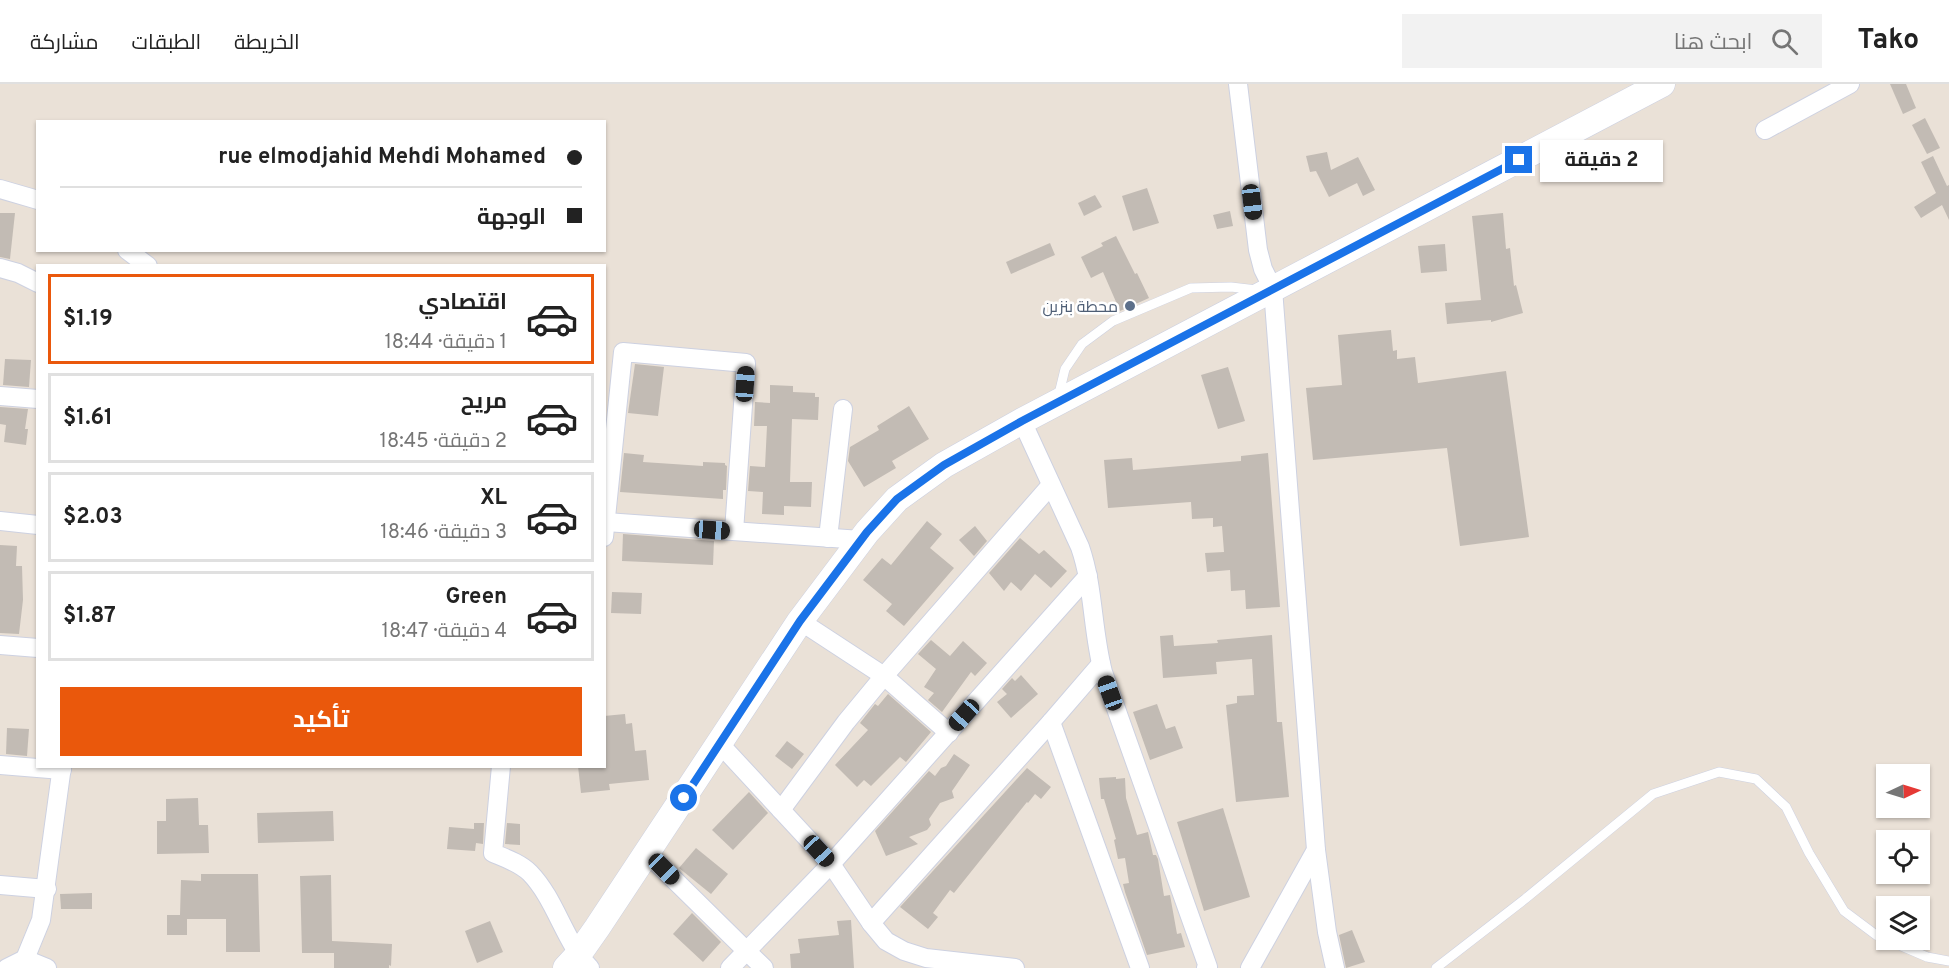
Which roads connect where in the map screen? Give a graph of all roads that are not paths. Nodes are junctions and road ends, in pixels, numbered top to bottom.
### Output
1 (1238, 84) edge
2 (1662, 84) edge
3 (1850, 84) edge
4 (1765, 130) dead end
5 (0, 189) edge
6 (36, 199) edge
7 (129, 252) edge
8 (145, 264) edge
9 (0, 268) edge
10 (36, 282) edge
11 (1271, 290) junction
12 (0, 396) edge
13 (36, 399) edge
14 (1057, 403) junction
15 (843, 409) dead end
16 (1022, 421) junction
17 (1051, 485) junction
18 (606, 519) edge
19 (0, 521) edge
20 (36, 525) edge
21 (606, 529) edge
22 (734, 531) junction
23 (828, 538) junction
24 (861, 540) junction
25 (1088, 576) junction
26 (800, 621) junction
27 (0, 645) edge
28 (36, 648) edge
29 (1101, 664) junction
30 (884, 676) junction
31 (1052, 722) junction
32 (949, 733) junction
33 (720, 744) junction
34 (0, 765) edge
35 (36, 767) edge
36 (62, 768) edge
37 (501, 768) edge
38 (781, 810) junction
39 (1317, 850) junction
40 (648, 853) junction
41 (831, 864) junction
42 (0, 885) edge
43 (47, 889) junction
44 (871, 923) junction
45 (746, 952) junction
46 (25, 959) junction
47 (1949, 961) edge
48 (578, 964) edge
49 (963, 965) edge
50 (7, 968) edge
51 (47, 968) edge
52 (730, 968) edge
53 (764, 968) edge
54 (1015, 968) edge
55 (1140, 968) edge
56 (1206, 968) edge
57 (1250, 968) edge
58 (1335, 968) edge
59 (1436, 968) edge

1 - 11 street
2 - 11 main road
3 - 4 street
5 - 6 street
7 - 8 street
9 - 10 street
11 - 14 main road
11 - 14 lane
11 - 39 street
12 - 13 street
14 - 16 main road
15 - 23 street
16 - 17 street
16 - 24 main road
17 - 25 street
17 - 30 street
18 - 22 street
19 - 20 street
21 - 22 street
22 - 23 street
23 - 24 street
24 - 26 main road
25 - 29 street
25 - 32 street
26 - 30 street
26 - 33 main road
27 - 28 street
29 - 31 street
29 - 56 street
30 - 32 street
30 - 38 street
31 - 44 street
31 - 55 street
32 - 41 street
33 - 38 street
33 - 40 main road
34 - 35 street
36 - 43 street
37 - 48 street
38 - 41 street
39 - 57 street
39 - 58 street
40 - 45 street
40 - 48 main road
41 - 44 street
41 - 45 street
42 - 43 street
43 - 46 street
44 - 49 street
45 - 52 street
45 - 53 street
46 - 50 street
46 - 51 street
47 - 59 lane
49 - 54 street

